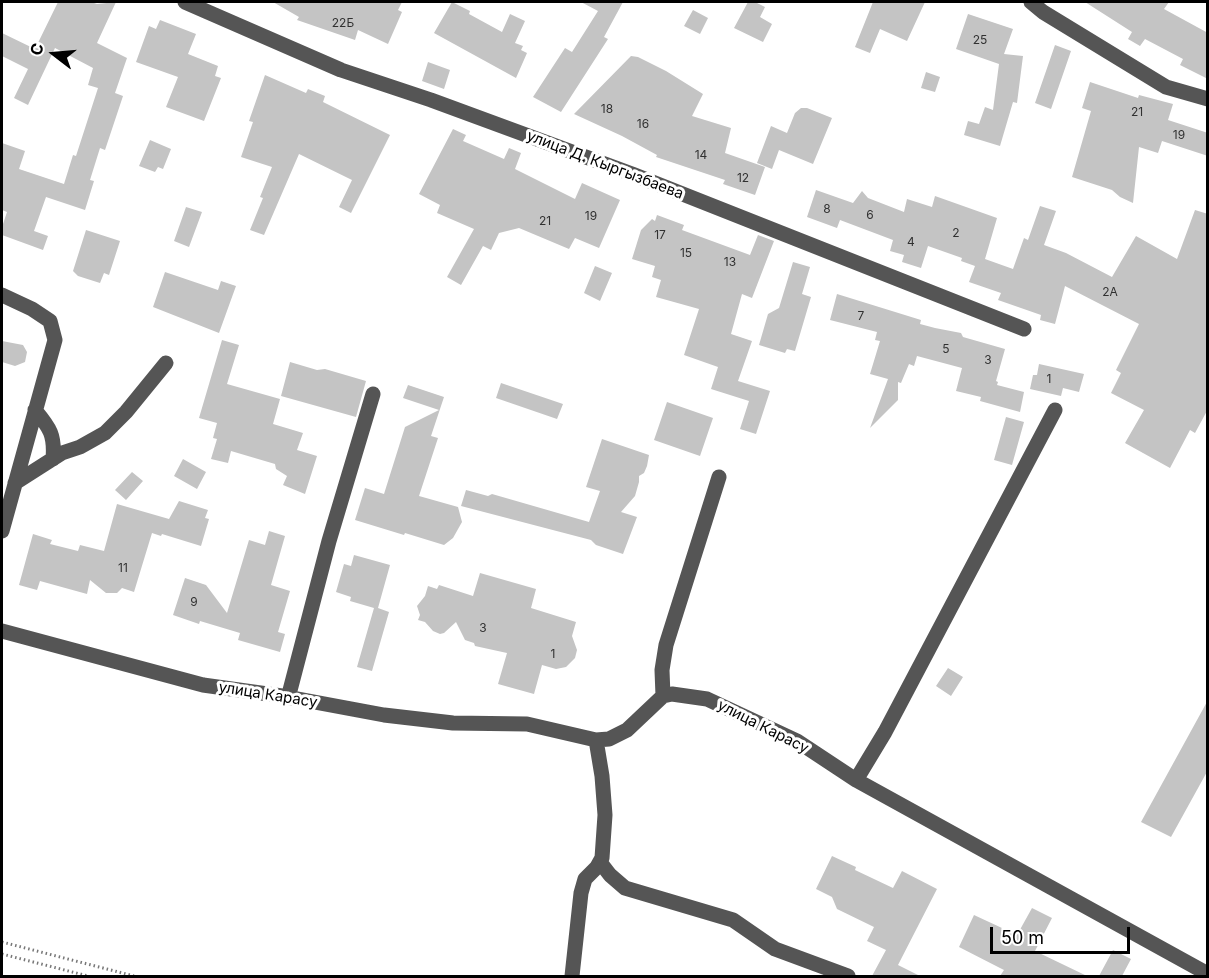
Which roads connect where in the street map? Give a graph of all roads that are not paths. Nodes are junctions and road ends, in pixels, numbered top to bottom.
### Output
1 (185, 2) edge
2 (1032, 2) edge
3 (1208, 99) edge
4 (2, 295) edge
5 (1024, 329) dead end
6 (166, 363) dead end
7 (373, 394) dead end
8 (35, 410) junction
9 (1055, 410) dead end
10 (53, 459) junction
11 (719, 477) dead end
12 (15, 483) junction
13 (2, 531) edge
14 (2, 631) edge
15 (663, 696) junction
16 (288, 698) junction
17 (596, 740) junction
18 (856, 780) junction
19 (600, 861) junction
20 (1208, 974) edge
21 (572, 976) edge
22 (848, 976) edge

1 - 5 street, улица Д. Кыргызбаева
2 - 3 street
4 - 8 street
6 - 10 street
7 - 16 street
8 - 10 street
8 - 12 street
9 - 18 street
10 - 12 street
11 - 15 street
12 - 13 street
14 - 16 street, улица Карасу
15 - 17 street
15 - 18 street, улица Карасу
16 - 17 street, улица Карасу
17 - 19 street
18 - 20 street, улица Карасу
19 - 21 street
19 - 22 street

